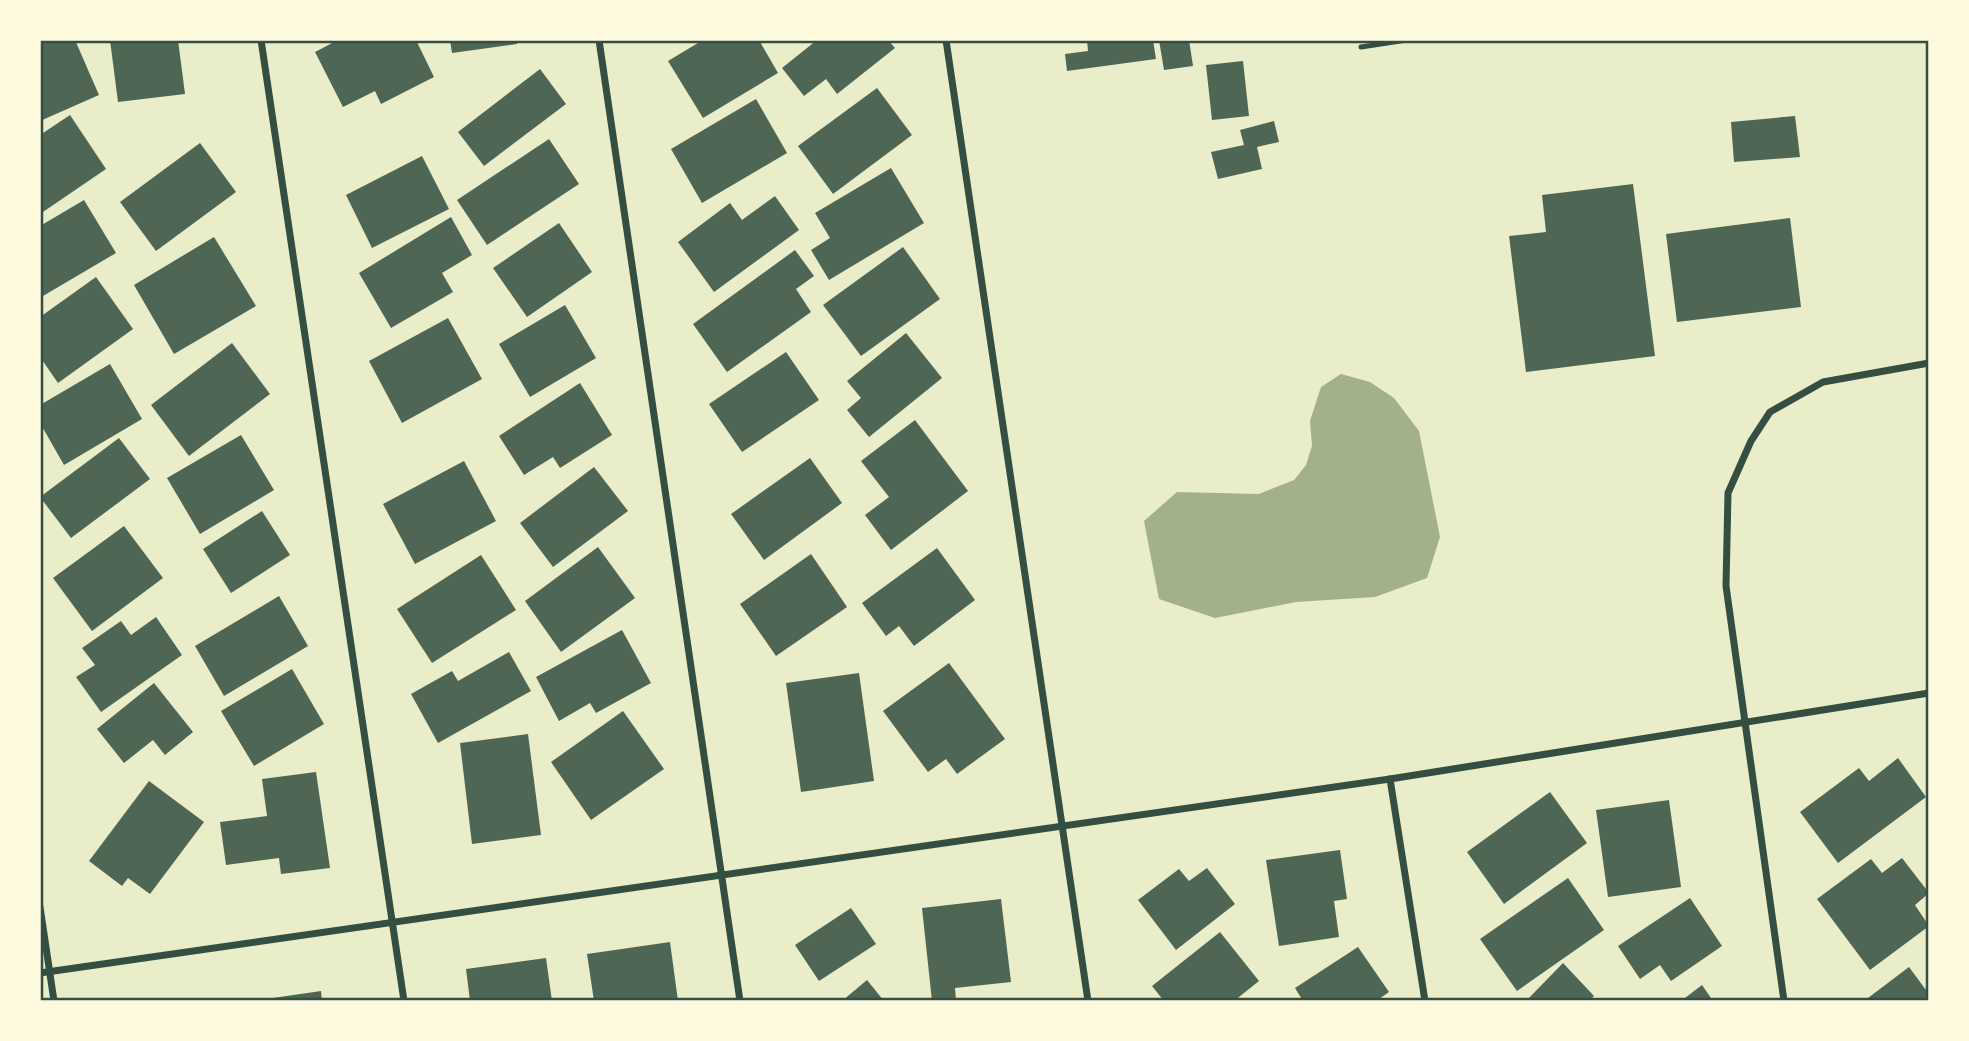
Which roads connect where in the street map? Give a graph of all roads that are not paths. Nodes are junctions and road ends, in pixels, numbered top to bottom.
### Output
1 (261, 40) edge
2 (599, 40) edge
3 (946, 40) edge
4 (1407, 40) edge
5 (1361, 47) dead end
6 (1929, 363) edge
7 (1929, 693) edge
8 (1746, 720) junction
9 (1390, 779) junction
10 (1062, 826) junction
11 (720, 874) junction
12 (40, 907) edge
13 (393, 923) junction
14 (50, 971) junction
15 (40, 973) edge
16 (54, 1001) edge
17 (404, 1001) edge
18 (740, 1001) edge
19 (1088, 1001) edge
20 (1425, 1001) edge
21 (1784, 1001) edge

1 - 13 street
2 - 11 street
3 - 10 street
4 - 5 lane
6 - 8 street
7 - 8 street
8 - 9 street
8 - 21 street
9 - 10 street
9 - 20 street
10 - 11 street
10 - 19 street
11 - 13 street
11 - 18 street
12 - 14 street
13 - 14 street
13 - 17 street
14 - 15 street
14 - 16 street

